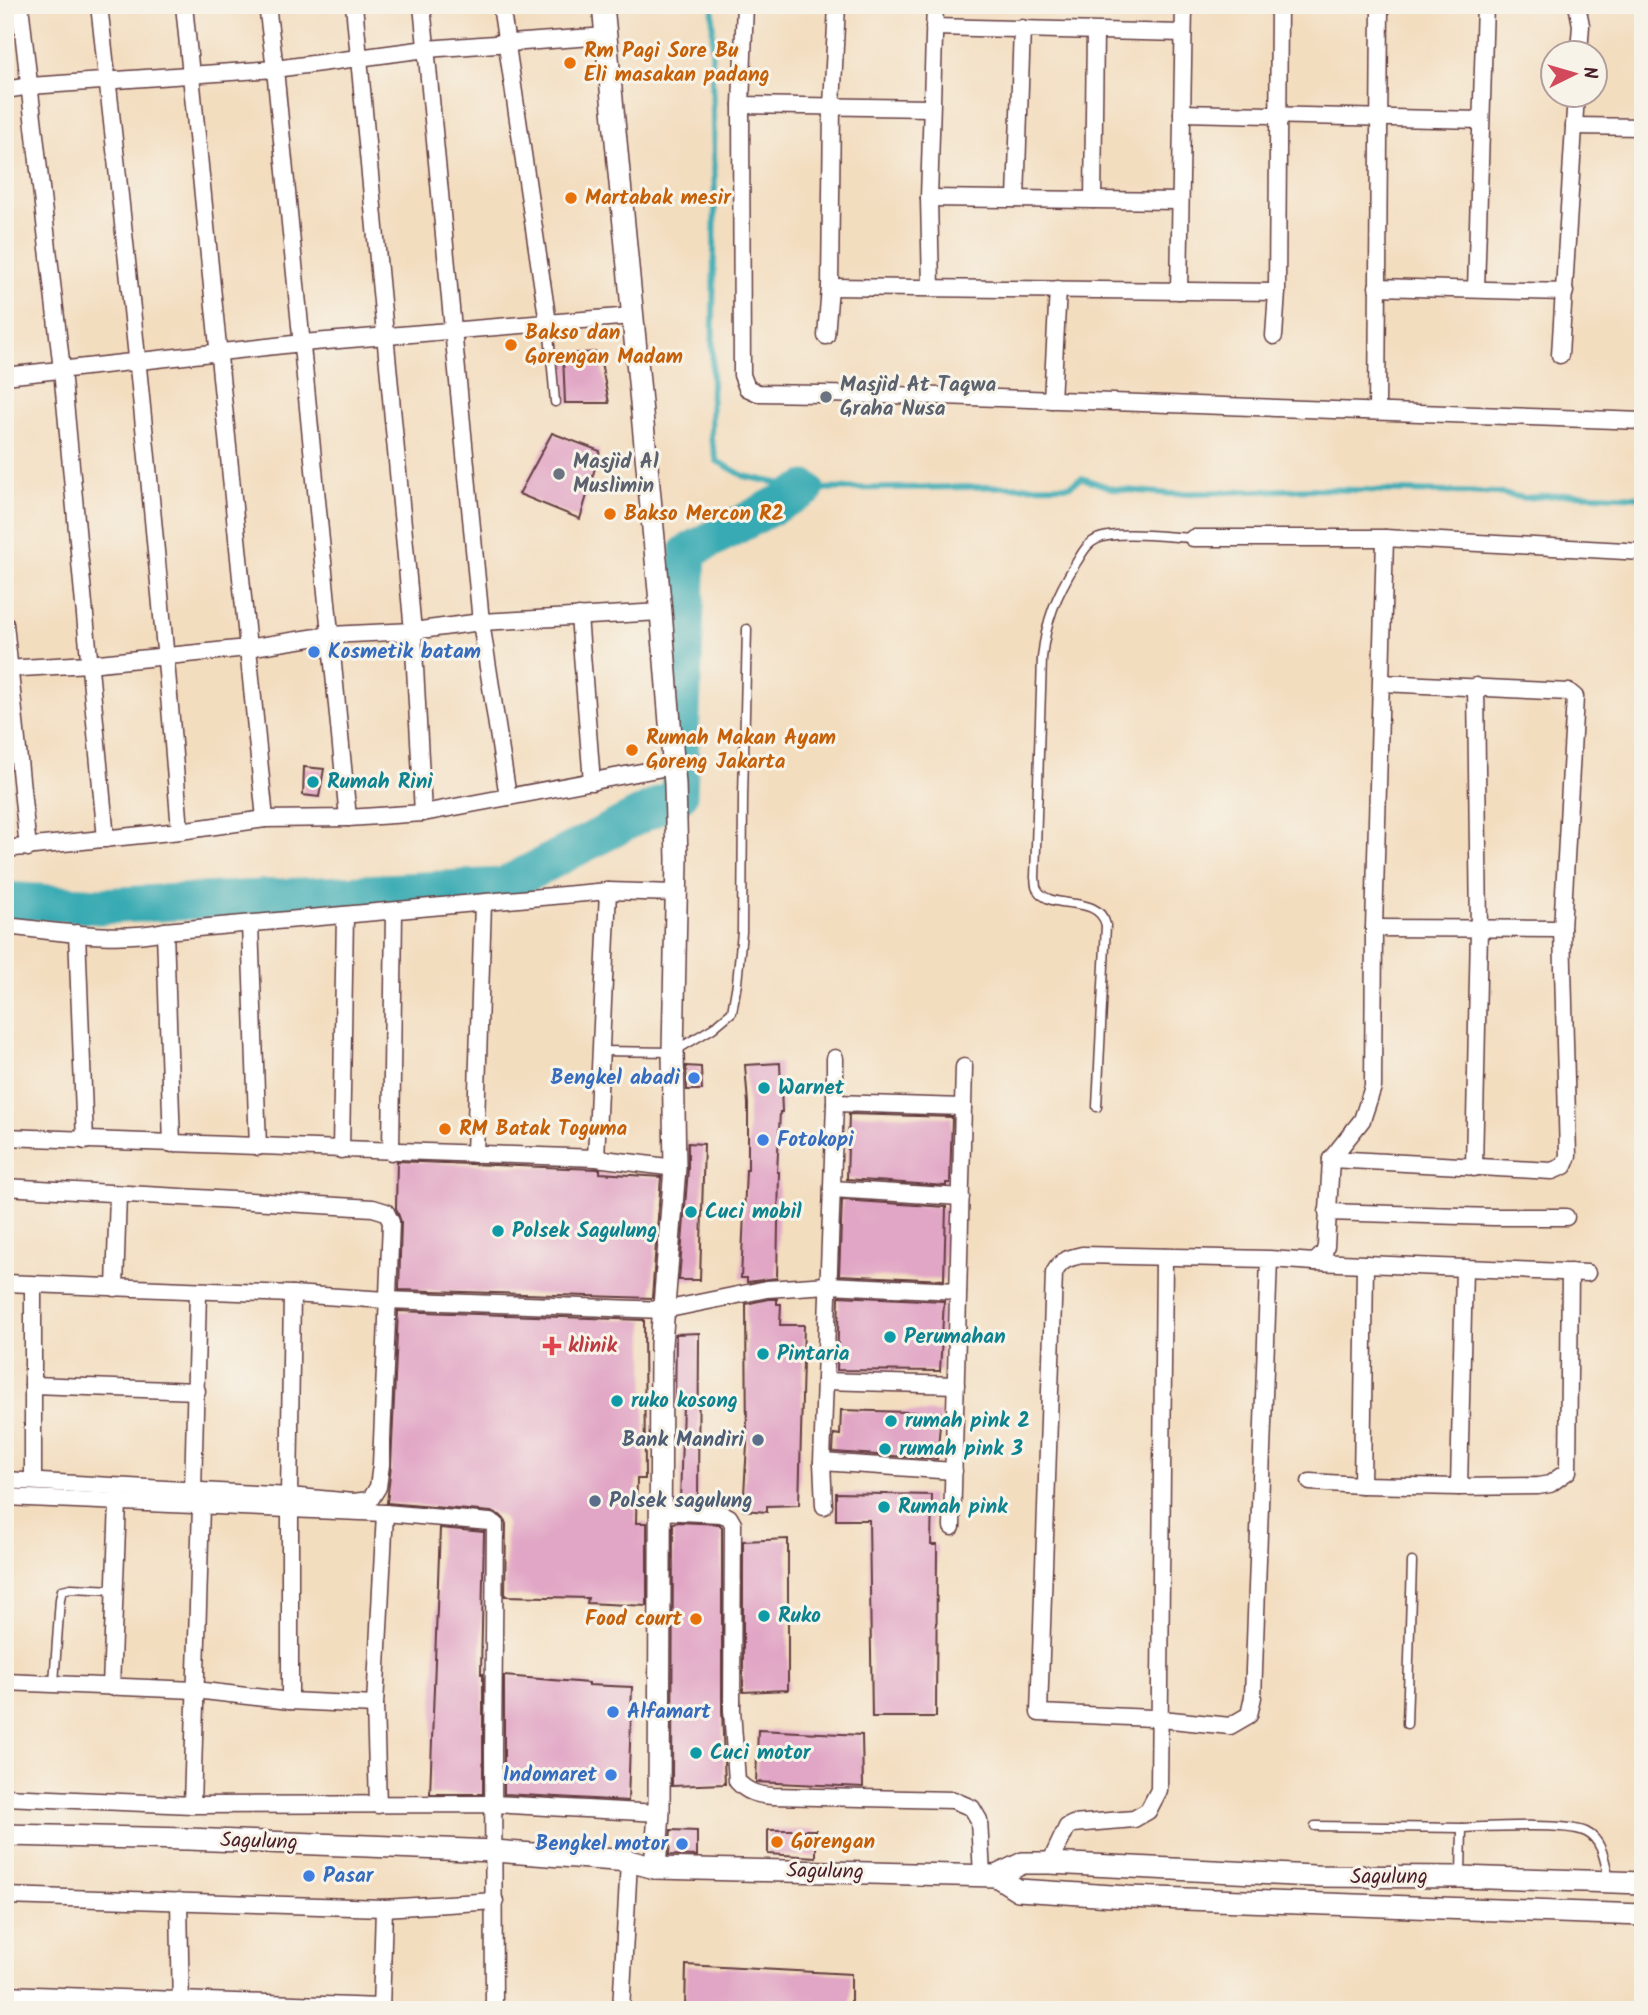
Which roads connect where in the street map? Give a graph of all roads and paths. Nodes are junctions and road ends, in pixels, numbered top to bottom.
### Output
1 (20, 5) edge
2 (99, 5) edge
3 (184, 5) edge
4 (267, 5) edge
5 (355, 5) edge
6 (422, 5) edge
7 (501, 5) edge
8 (603, 5) edge
9 (745, 5) edge
10 (837, 5) edge
11 (935, 5) edge
12 (1184, 5) edge
13 (1279, 5) edge
14 (1380, 5) edge
15 (1485, 5) edge
16 (1577, 5) edge
17 (934, 27) junction
18 (1022, 28) junction
19 (1095, 32) junction
20 (1183, 33) junction
21 (606, 36) junction
22 (1580, 38) edge
23 (506, 44) junction
24 (426, 49) junction
25 (359, 58) junction
26 (275, 69) junction
27 (192, 75) junction
28 (108, 82) junction
29 (30, 86) junction
30 (5, 90) edge
31 (741, 105) junction
32 (832, 106) junction
33 (931, 108) junction
34 (1575, 108) edge
35 (1182, 113) junction
36 (1277, 116) junction
37 (1379, 118) junction
38 (1480, 120) junction
39 (1574, 126) junction
40 (1643, 127) edge
41 (929, 198) junction
42 (1016, 199) junction
43 (1093, 200) junction
44 (1180, 201) junction
45 (830, 287) junction
46 (931, 287) junction
47 (1377, 287) junction
48 (1058, 289) junction
49 (1476, 289) junction
50 (1179, 290) junction
51 (1277, 292) junction
52 (1565, 292) junction
53 (632, 316) junction
54 (548, 323) junction
55 (453, 330) junction
56 (826, 335) dead end
57 (385, 336) junction
58 (1274, 336) dead end
59 (302, 343) junction
60 (219, 352) junction
61 (1560, 355) dead end
62 (138, 363) junction
63 (62, 370) junction
64 (5, 376) edge
65 (1052, 400) junction
66 (555, 402) dead end
67 (1377, 411) junction
68 (1643, 421) edge
69 (1193, 538) joint
70 (1385, 538) junction
71 (1643, 552) edge
72 (661, 612) junction
73 (579, 616) junction
74 (481, 622) junction
75 (5, 624) edge
76 (747, 629) dead end
77 (413, 631) junction
78 (330, 635) junction
79 (247, 648) junction
80 (167, 654) junction
81 (89, 664) junction
82 (7, 669) edge
83 (1382, 683) junction
84 (1476, 686) junction
85 (674, 775) junction
86 (592, 782) junction
87 (508, 797) junction
88 (423, 813) junction
89 (348, 818) junction
90 (265, 819) junction
91 (180, 831) junction
92 (106, 839) junction
93 (28, 848) junction
94 (5, 849) edge
95 (608, 891) junction
96 (677, 892) junction
97 (483, 902) junction
98 (394, 911) junction
99 (345, 915) junction
100 (250, 924) junction
101 (5, 926) edge
102 (1374, 929) junction
103 (1562, 929) junction
104 (1479, 930) junction
105 (165, 931) junction
106 (76, 933) junction
107 (600, 1051) junction
108 (673, 1052) junction
109 (835, 1058) dead end
110 (964, 1067) dead end
111 (835, 1104) junction
112 (963, 1107) junction
113 (1097, 1107) dead end
114 (5, 1137) edge
115 (85, 1140) junction
116 (172, 1144) junction
117 (258, 1147) junction
118 (341, 1150) junction
119 (391, 1152) junction
120 (475, 1154) junction
121 (596, 1158) junction
122 (1331, 1159) junction
123 (675, 1168) junction
124 (1474, 1168) junction
125 (5, 1187) edge
126 (832, 1189) junction
127 (118, 1194) junction
128 (961, 1197) junction
129 (1328, 1212) junction
130 (1566, 1217) dead end
131 (1164, 1257) junction
132 (1269, 1259) junction
133 (1315, 1262) junction
134 (1365, 1264) junction
135 (1464, 1268) junction
136 (5, 1283) edge
137 (828, 1284) junction
138 (33, 1285) junction
139 (115, 1288) junction
140 (198, 1292) junction
141 (958, 1292) junction
142 (292, 1294) junction
143 (386, 1300) junction
144 (664, 1310) junction
145 (825, 1381) junction
146 (33, 1385) junction
147 (956, 1385) junction
148 (197, 1391) junction
149 (822, 1462) junction
150 (954, 1471) junction
151 (5, 1480) edge
152 (33, 1481) junction
153 (1310, 1482) dead end
154 (1362, 1485) junction
155 (1459, 1487) junction
156 (5, 1497) edge
157 (197, 1498) junction
158 (118, 1502) junction
159 (289, 1502) junction
160 (824, 1506) dead end
161 (660, 1511) junction
162 (385, 1513) junction
163 (952, 1527) dead end
164 (1412, 1562) dead end
165 (115, 1590) junction
166 (5, 1682) edge
167 (54, 1683) junction
168 (111, 1687) junction
169 (195, 1690) junction
170 (290, 1701) junction
171 (375, 1705) junction
172 (1158, 1719) junction
173 (1407, 1724) dead end
174 (5, 1797) edge
175 (493, 1804) junction
176 (192, 1805) junction
177 (378, 1805) junction
178 (659, 1813) junction
179 (1315, 1826) dead end
180 (1462, 1828) junction
181 (5, 1835) edge
182 (494, 1851) junction
183 (629, 1861) junction
184 (1050, 1863) junction
185 (655, 1868) junction
186 (989, 1875) junction
187 (1461, 1877) junction
188 (1610, 1882) junction
189 (1643, 1883) edge
190 (5, 1896) edge
191 (179, 1901) junction
192 (495, 1901) junction
193 (384, 1908) junction
194 (1643, 1915) edge
195 (5, 1994) edge
196 (181, 2005) edge
197 (381, 2008) edge
198 (494, 2010) edge
199 (621, 2010) edge

1 - 29 street
2 - 28 street
3 - 27 street
4 - 26 street
5 - 25 street
6 - 24 street
7 - 23 street
8 - 21 street
9 - 31 street
10 - 32 street
11 - 17 street
12 - 20 street
13 - 36 street
14 - 37 street
15 - 38 street
16 - 22 street
17 - 18 street
17 - 33 street
18 - 19 street
18 - 42 street
19 - 20 street
19 - 43 street
20 - 35 street
21 - 23 street
21 - 53 street
23 - 24 street
23 - 54 street
24 - 25 street
24 - 55 street
25 - 26 street
25 - 57 street
26 - 27 street
26 - 59 street
27 - 28 street
27 - 60 street
28 - 29 street
28 - 62 street
29 - 30 street
29 - 63 street
31 - 32 street
31 - 65 street
32 - 33 street
32 - 45 street
33 - 41 street
34 - 39 street
35 - 36 street
35 - 44 street
36 - 37 street
36 - 51 street
37 - 38 street
37 - 47 street
38 - 49 street
39 - 40 street
39 - 52 street
41 - 42 street
41 - 46 street
42 - 43 street
43 - 44 street
44 - 50 street
45 - 46 street
45 - 56 street
46 - 48 street
47 - 49 street
47 - 67 street
48 - 50 street
48 - 65 street
49 - 52 street
50 - 51 street
51 - 58 street
52 - 61 street
53 - 54 street
53 - 72 street
54 - 55 street
54 - 66 lane
55 - 57 street
55 - 74 street
57 - 59 street
57 - 77 street
59 - 60 street
59 - 78 street
60 - 62 street
60 - 79 street
62 - 63 street
62 - 80 street
63 - 64 street
63 - 81 street
65 - 67 street
67 - 68 street
69 - 70 street
69 - 113 lane
70 - 71 street
70 - 83 street
72 - 73 street
72 - 85 street
73 - 74 street
73 - 86 street
74 - 77 street
74 - 87 street
75 - 82 street
76 - 108 lane
77 - 78 street
77 - 88 street
78 - 79 street
78 - 89 street
79 - 80 street
79 - 90 street
80 - 81 street
80 - 91 street
81 - 82 street
81 - 92 street
82 - 93 street
83 - 84 street
83 - 102 street
84 - 103 street
84 - 104 street
85 - 86 street
85 - 96 street
86 - 87 street
87 - 88 street
88 - 89 street
89 - 90 street
90 - 91 street
91 - 92 street
92 - 93 street
93 - 94 street
95 - 96 street
95 - 97 street
95 - 107 street
96 - 108 street
97 - 98 street
97 - 120 street
98 - 99 street
98 - 119 street
99 - 100 street
99 - 118 street
100 - 105 street
100 - 117 street
101 - 106 street
102 - 104 street
102 - 122 street
103 - 104 street
103 - 124 street
104 - 124 street
105 - 106 street
105 - 116 street
106 - 115 street
107 - 108 lane
107 - 121 street
108 - 123 street
109 - 111 street
110 - 112 street
111 - 112 street
111 - 126 street
112 - 128 street
114 - 115 street
115 - 116 street
116 - 117 street
117 - 118 street
118 - 119 street
119 - 120 street
120 - 121 street
121 - 123 street
122 - 124 street
122 - 129 street
123 - 144 street
125 - 127 street
126 - 128 street
126 - 137 street
127 - 139 street
127 - 143 street
128 - 141 street
129 - 130 street
129 - 133 street
131 - 132 street
131 - 172 street
131 - 172 street
132 - 133 street
132 - 172 street
133 - 134 street
134 - 135 street
134 - 154 street
135 - 155 street
135 - 155 street
136 - 138 street
137 - 141 street
137 - 144 street
137 - 145 street
138 - 139 street
138 - 146 street
139 - 140 street
140 - 142 street
140 - 148 street
141 - 147 street
142 - 143 street
142 - 159 street
143 - 144 street
143 - 159 street
144 - 161 street
145 - 147 street
145 - 149 street
146 - 148 street
146 - 152 street
147 - 150 street
148 - 157 street
149 - 150 street
149 - 160 street
150 - 163 street
151 - 152 street
152 - 157 street
153 - 154 street
154 - 155 street
156 - 158 street
157 - 158 street
157 - 159 street
157 - 169 street
158 - 165 street
159 - 162 street
159 - 170 street
161 - 178 street
161 - 186 street
162 - 171 street
162 - 175 street
164 - 173 lane
165 - 167 lane
165 - 168 street
166 - 167 street
167 - 168 street
168 - 169 street
169 - 170 street
169 - 176 street
170 - 171 street
171 - 177 street
172 - 184 street
174 - 176 street
175 - 177 street
175 - 178 street
175 - 182 street
176 - 177 street
178 - 185 street
179 - 180 lane
180 - 187 lane
180 - 188 lane
181 - 182 street, Sagulung
182 - 183 street, Sagulung
182 - 192 street
183 - 185 street, Sagulung
183 - 199 street
184 - 186 street, Sagulung
184 - 187 street, Sagulung
185 - 186 street, Sagulung
186 - 194 street
187 - 188 street, Sagulung
188 - 189 street, Sagulung
190 - 191 street
191 - 193 street
191 - 196 street
192 - 193 street
192 - 198 street
193 - 197 street
195 - 196 street
196 - 197 street

